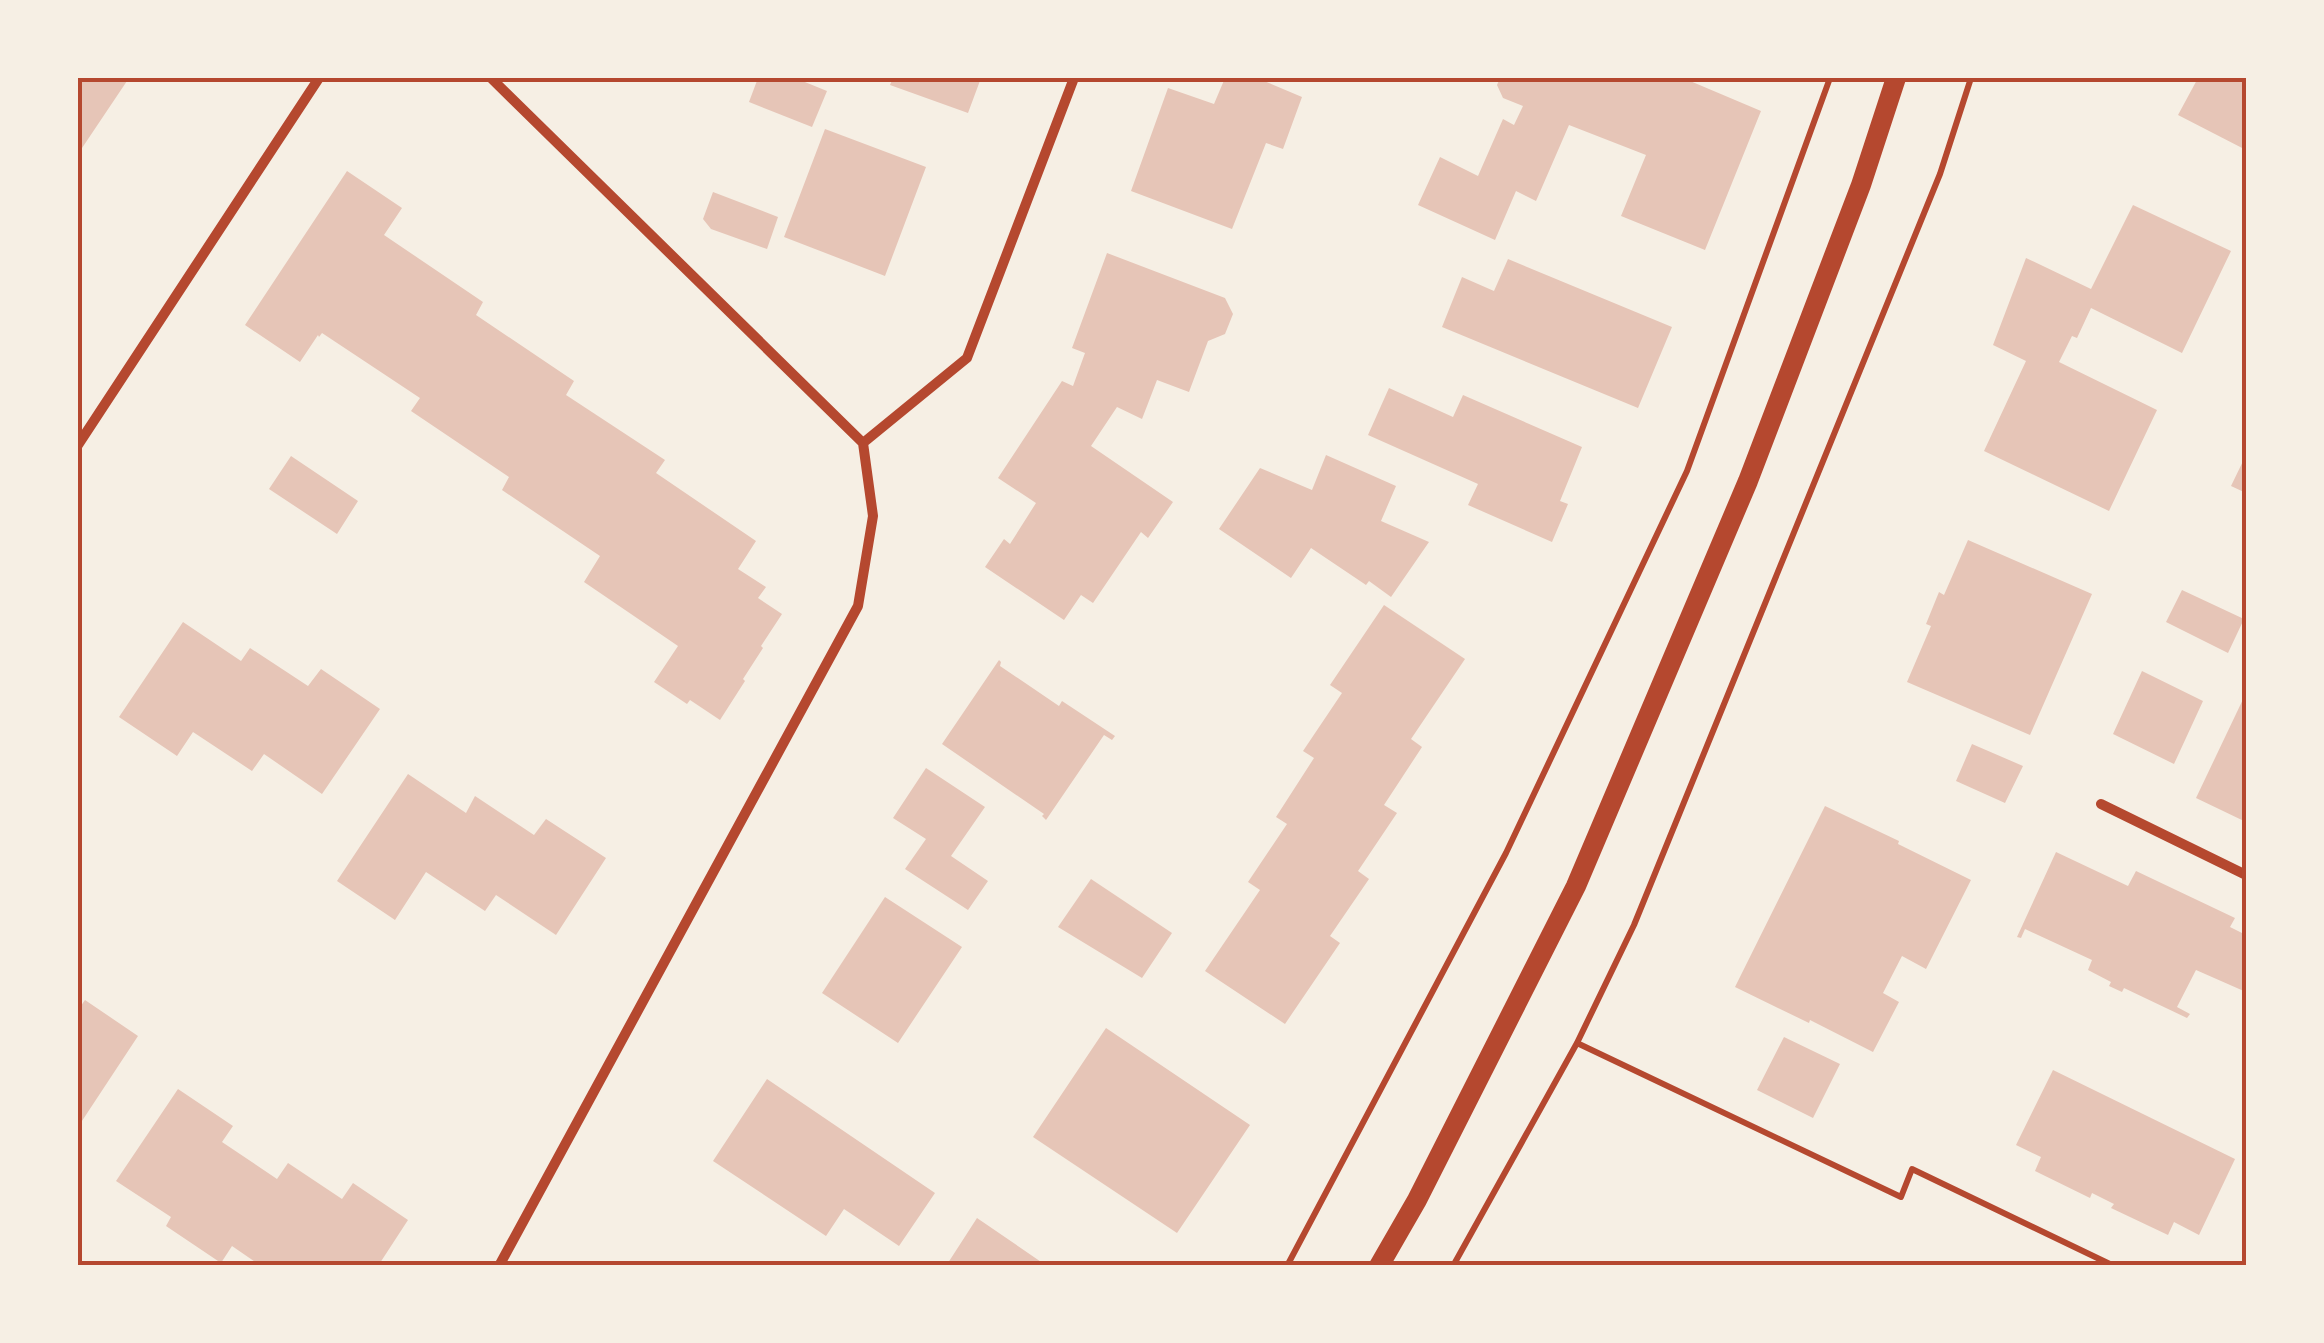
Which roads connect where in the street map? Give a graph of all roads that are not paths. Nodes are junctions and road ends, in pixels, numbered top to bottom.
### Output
1 (319, 78) edge
2 (491, 78) edge
3 (1074, 78) edge
4 (1896, 78) edge
5 (863, 443) junction
6 (78, 446) edge
7 (2100, 804) dead end
8 (2246, 875) edge
9 (499, 1266) edge
10 (1380, 1266) edge

1 - 6 street
2 - 5 street
3 - 5 street
4 - 10 main road
5 - 9 street
7 - 8 street

